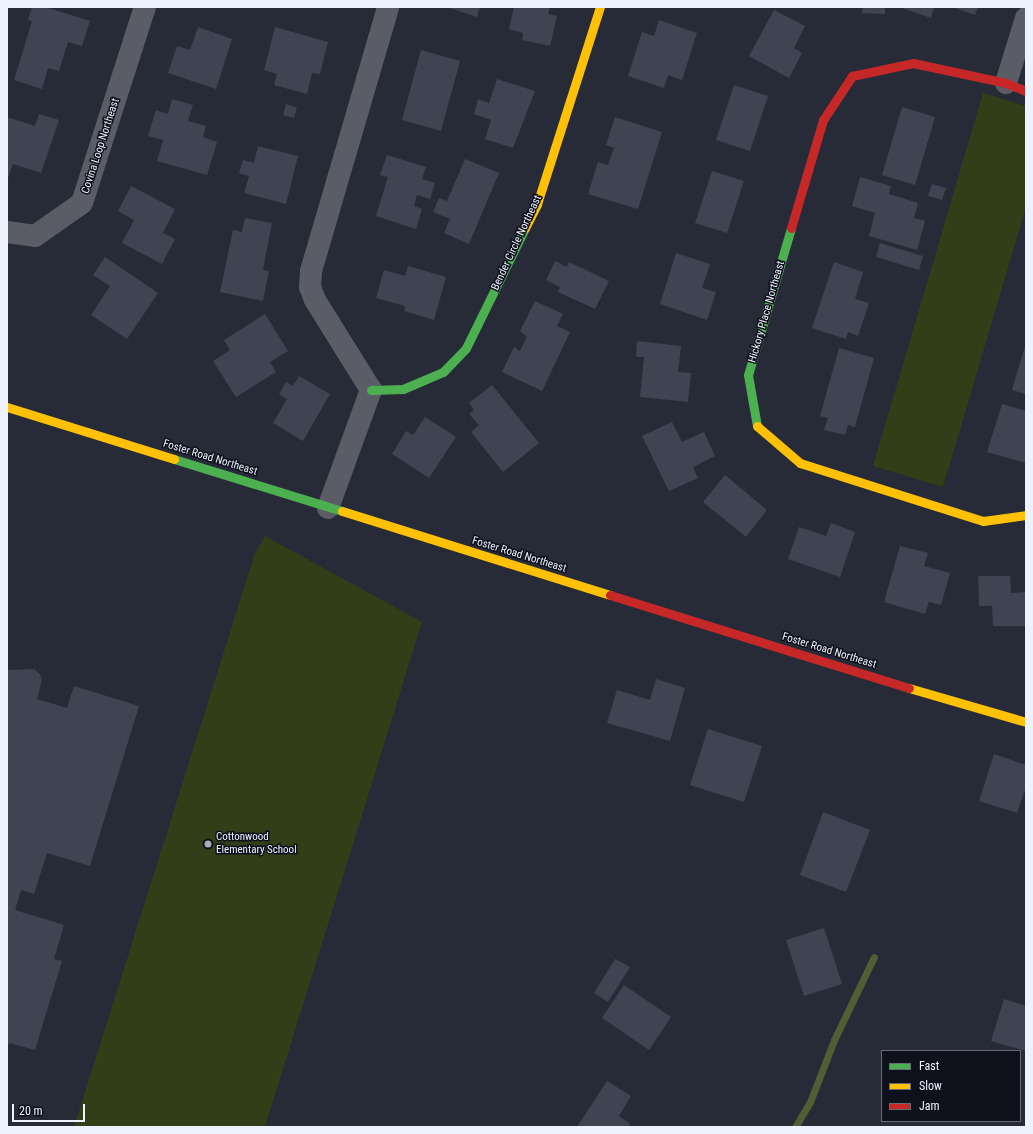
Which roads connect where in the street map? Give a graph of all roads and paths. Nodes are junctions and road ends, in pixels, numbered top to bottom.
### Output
1 (145, 7) edge
2 (388, 7) edge
3 (600, 7) edge
4 (1026, 18) edge
5 (1016, 87) edge
6 (7, 232) edge
7 (371, 390) junction
8 (7, 407) edge
9 (328, 508) junction
10 (1026, 515) edge
11 (1026, 722) edge

1 - 6 street, Covina Loop Northeast
2 - 7 street
3 - 7 street, Bender Circle Northeast
4 - 5 street, Hickory Place Northeast
5 - 10 street, Hickory Place Northeast
7 - 9 street
8 - 9 street, Foster Road Northeast
9 - 11 street, Foster Road Northeast

